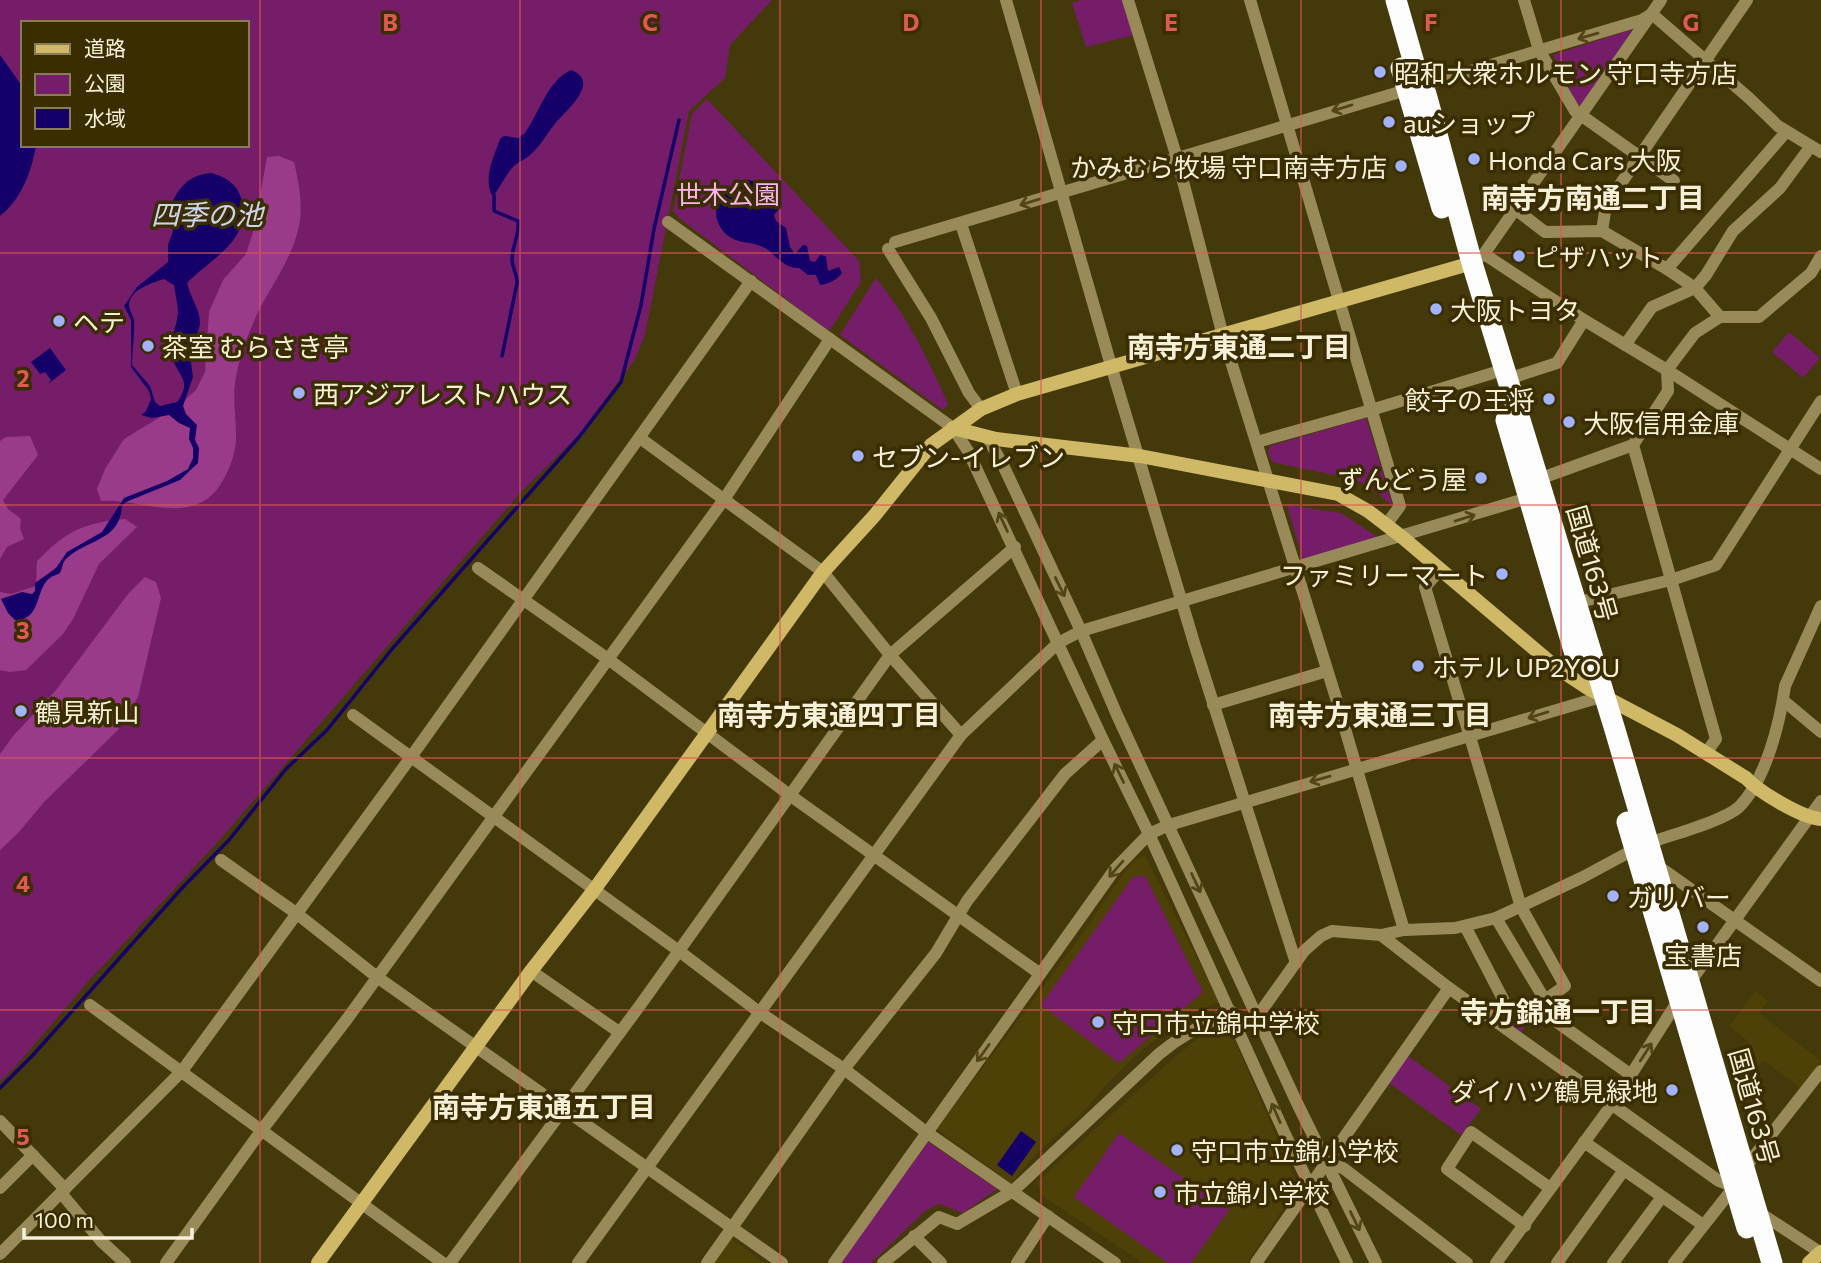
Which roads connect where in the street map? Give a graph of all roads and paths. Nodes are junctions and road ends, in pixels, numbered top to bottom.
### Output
1 (1006, 0) edge
2 (1128, 0) edge
3 (1250, 0) edge
4 (1381, 0) edge
5 (1396, 0) edge
6 (1524, 0) edge
7 (1661, 0) edge
8 (1747, 0) edge
9 (1652, 13) junction
10 (1539, 50) junction
11 (1704, 61) junction
12 (1414, 86) junction
13 (1580, 114) junction
14 (1289, 125) junction
15 (1786, 132) junction
16 (1816, 149) edge
17 (1177, 158) junction
18 (1639, 158) junction
19 (1674, 181) dead end
20 (1061, 193) junction
21 (1515, 209) junction
22 (668, 222) dead end
23 (961, 224) junction
24 (1602, 230) junction
25 (1821, 256) edge
26 (1472, 261) junction
27 (1667, 269) junction
28 (751, 281) junction
29 (1695, 288) junction
30 (1339, 301) junction
31 (1720, 317) junction
32 (1584, 320) junction
33 (1223, 337) junction
34 (830, 339) junction
35 (1625, 345) junction
36 (1112, 369) junction
37 (1667, 370) junction
38 (1500, 376) junction
39 (1017, 394) junction
40 (1821, 401) edge
41 (981, 409) junction
42 (1371, 411) junction
43 (953, 428) junction
44 (640, 438) junction
45 (987, 438) junction
46 (1257, 442) junction
47 (1633, 445) junction
48 (1790, 450) junction
49 (1140, 456) junction
50 (1821, 470) edge
51 (1267, 479) junction
52 (1539, 479) junction
53 (725, 498) junction
54 (1528, 498) junction
55 (1386, 525) junction
56 (1402, 537) junction
57 (1015, 547) junction
58 (478, 568) dead end
59 (1296, 569) junction
60 (1440, 570) junction
61 (823, 572) junction
62 (1671, 580) junction
63 (523, 599) junction
64 (1183, 602) junction
65 (1576, 603) junction
66 (1821, 606) edge
67 (1082, 631) junction
68 (1058, 643) junction
69 (890, 655) junction
70 (608, 659) junction
71 (1327, 671) junction
72 (1593, 695) junction
73 (1784, 701) junction
74 (1213, 705) junction
75 (353, 715) dead end
76 (707, 732) junction
77 (1821, 732) edge
78 (961, 735) junction
79 (1469, 736) junction
80 (1103, 740) junction
81 (1706, 753) junction
82 (411, 757) junction
83 (1357, 769) junction
84 (1754, 786) junction
85 (791, 796) junction
86 (1244, 801) junction
87 (1821, 801) edge
88 (494, 817) junction
89 (1815, 818) edge
90 (1169, 825) junction
91 (1149, 834) junction
92 (1642, 846) junction
93 (873, 855) junction
94 (221, 860) dead end
95 (1655, 864) junction
96 (594, 890) junction
97 (1521, 907) junction
98 (296, 913) junction
99 (957, 914) junction
100 (1496, 918) junction
101 (1735, 920) junction
102 (1465, 926) junction
103 (1405, 930) junction
104 (1381, 935) junction
105 (679, 951) junction
106 (1296, 963) junction
107 (531, 971) junction
108 (1039, 974) junction
109 (377, 977) junction
110 (1821, 981) edge
111 (1690, 982) junction
112 (1449, 988) junction
113 (1545, 1000) junction
114 (1679, 1001) junction
115 (90, 1005) dead end
116 (759, 1012) junction
117 (1232, 1012) junction
118 (1257, 1017) junction
119 (1491, 1017) junction
120 (619, 1032) junction
121 (475, 1046) junction
122 (844, 1069) junction
123 (182, 1071) junction
124 (1631, 1075) junction
125 (1819, 1080) edge
126 (1613, 1103) junction
127 (562, 1110) junction
128 (0, 1121) edge
129 (261, 1131) junction
130 (926, 1132) junction
131 (1584, 1142) junction
132 (33, 1156) junction
133 (1326, 1163) junction
134 (647, 1168) junction
135 (1624, 1170) junction
136 (1739, 1178) junction
137 (1310, 1186) junction
138 (0, 1188) edge
139 (1550, 1188) junction
140 (63, 1191) junction
141 (1013, 1191) junction
142 (1662, 1197) junction
143 (361, 1204) junction
144 (1757, 1211) junction
145 (1048, 1216) junction
146 (1703, 1225) junction
147 (1525, 1226) junction
148 (732, 1228) junction
149 (914, 1236) junction
150 (1821, 1252) edge
151 (0, 1254) edge
152 (125, 1263) edge
153 (166, 1263) edge
154 (318, 1263) edge
155 (443, 1263) edge
156 (450, 1263) edge
157 (578, 1263) edge
158 (707, 1263) edge
159 (782, 1263) edge
160 (834, 1263) edge
161 (883, 1263) edge
162 (941, 1263) edge
163 (1017, 1263) edge
164 (1115, 1263) edge
165 (1256, 1263) edge
166 (1347, 1263) edge
167 (1376, 1263) edge
168 (1467, 1263) edge
169 (1496, 1263) edge
170 (1557, 1263) edge
171 (1613, 1263) edge
172 (1674, 1263) edge
173 (1757, 1263) edge
174 (1772, 1263) edge
175 (1809, 1263) edge

1 - 20 street
2 - 17 street
3 - 14 street
4 - 12 highway, 国道163号
5 - 12 highway, 国道163号
6 - 10 street
7 - 9 street
8 - 11 street
9 -> 10 street
9 - 11 street
9 - 13 street
10 - 12 street
10 - 13 street
11 - 15 street
11 - 18 street
12 -> 14 street
12 - 26 highway, 国道163号
13 - 18 street
13 - 21 street
14 - 17 street
14 - 30 street
15 - 16 street
15 - 27 street
16 - 29 street
17 - 20 street
17 - 33 street
18 - 19 street
18 - 24 street
20 -> 23 street
20 - 36 street
21 - 24 street
21 - 26 street
22 - 28 street
23 - 39 street
23 - 41 street
24 - 27 street
25 - 31 street
26 - 30 street
26 - 32 street
26 - 38 highway, 国道163号
27 - 29 street
28 - 34 street
28 - 44 street
29 - 31 street
29 - 35 street
30 - 33 street
30 - 42 street
31 - 37 street
32 - 35 street
32 - 38 street
33 - 36 street
33 - 46 street
34 - 43 street
34 - 53 street
35 - 37 street
36 - 39 street
36 - 49 street
37 - 47 street
37 - 48 street
38 - 42 street
38 - 52 highway, 国道163号
38 - 54 highway, 国道163号
39 - 41 street
40 - 48 street
41 - 43 street
42 - 46 street
42 - 55 street
43 - 45 street
57 -> 43 street
43 - 61 street
44 - 53 street
44 - 63 street
45 - 49 street
45 -> 67 street
46 - 51 street
47 - 52 street
47 - 62 street
48 - 50 street
48 - 62 street
49 - 51 street
49 - 64 street
51 - 55 street
51 - 59 street
52 - 54 street
52 - 65 highway, 国道163号
53 - 61 street
53 - 70 street
56 -> 54 street
54 - 72 highway, 国道163号
55 - 56 street
56 - 59 street
56 - 60 street
57 - 68 street
57 - 69 street
58 - 63 street
59 - 64 street
59 - 71 street
60 - 72 street
60 - 79 street
61 - 69 street
61 - 76 street
62 - 65 street
62 - 81 street
63 - 70 street
63 - 82 street
64 - 67 street
64 - 74 street
65 - 72 highway, 国道163号
66 - 73 street
67 - 68 street
67 - 90 street
68 - 78 street
68 - 80 street
69 - 78 street
69 - 85 street
70 - 76 street
70 - 88 street
71 - 74 street
71 - 83 street
72 -> 79 street
72 - 81 street
72 - 92 highway, 国道163号
73 - 77 street
73 - 84 street
74 - 86 street
75 - 82 street
76 - 85 street
76 - 96 street
78 - 93 street
79 - 83 street
79 - 97 street
91 -> 80 street
80 - 99 street
81 - 84 street
82 - 88 street
82 - 98 street
83 -> 86 street
83 - 103 street
84 - 89 street
84 - 92 street
85 - 93 street
85 - 105 street
86 - 90 street
86 - 106 street
87 - 89 street
88 - 96 street
88 - 109 street
89 - 101 street
90 - 91 street
90 -> 118 street
91 -> 108 street
91 - 117 street
92 - 95 highway, 国道163号
92 - 97 street
92 - 114 highway, 国道163号
93 - 99 street
93 - 116 street
94 - 98 street
95 - 101 street
95 - 111 highway, 国道163号
96 - 105 street
96 - 107 street
97 - 100 street
97 - 113 street
98 - 109 street
98 - 123 street
99 - 108 street
99 - 122 street
100 - 102 street
100 - 113 street
101 - 110 street
101 - 111 street
102 - 103 street
102 - 119 street
103 - 104 street
104 - 106 street
104 - 112 street
105 - 116 street
105 - 120 street
106 - 118 street
107 - 120 street
107 - 121 street
108 -> 130 street
109 - 121 street
109 - 129 street
111 - 114 street
111 - 136 highway, 国道163号
112 - 119 street
112 - 133 street
113 - 124 street
124 -> 114 street
114 - 136 highway, 国道163号
115 - 123 street
116 - 122 street
116 - 134 street
137 -> 117 street
117 - 141 street
118 - 133 street
119 - 126 street
120 - 127 street
121 - 127 street
121 - 143 street
122 - 130 street
122 - 148 street
123 - 129 street
123 - 140 street
124 - 126 street
125 - 136 street
126 - 131 street
126 - 136 street
127 - 134 street
127 - 156 street
128 - 132 street
129 - 143 street
129 - 153 street
130 - 141 street
130 - 160 street
131 - 135 street
131 - 139 street
132 - 138 street
132 - 140 street
133 - 137 street
133 -> 167 street
133 - 168 street
134 - 148 street
134 - 157 street
135 - 142 street
135 - 170 street
136 - 144 highway, 国道163号
136 - 146 street
136 - 173 highway, 国道163号
137 - 165 street
137 - 166 street
139 - 147 street
139 - 147 street
140 - 151 street
140 - 152 street
141 - 145 street
141 - 149 street
142 - 146 street
142 - 171 street
143 - 154 street
143 - 155 street
144 - 150 street
144 - 174 highway, 国道163号
145 - 163 street
145 - 164 street
146 - 172 street
147 - 169 street
148 - 158 street
148 - 159 street
149 - 161 street
149 - 162 street
150 - 175 street

